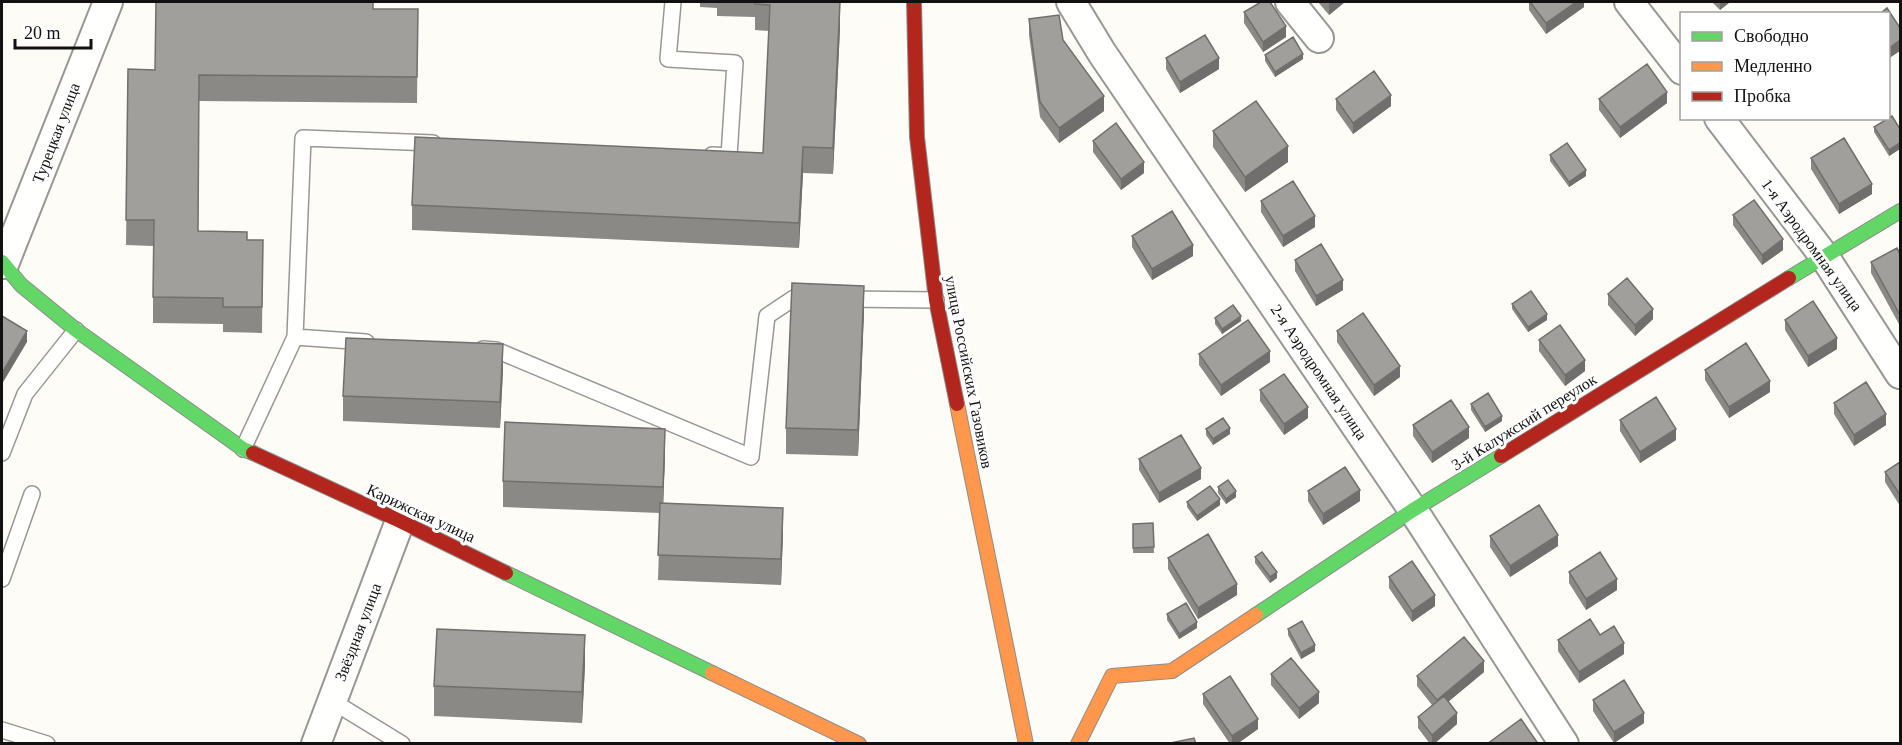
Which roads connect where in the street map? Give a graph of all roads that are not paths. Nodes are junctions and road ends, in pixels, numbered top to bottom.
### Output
1 (108, 2) edge
2 (673, 2) edge
3 (914, 2) edge
4 (1071, 2) edge
5 (1290, 2) edge
6 (1629, 2) edge
7 (1319, 38) dead end
8 (1680, 67) edge
9 (1721, 120) edge
10 (451, 144) edge
11 (695, 154) edge
12 (1900, 211) edge
13 (1824, 256) junction
14 (3, 263) edge
15 (936, 300) junction
16 (76, 330) junction
17 (295, 337) junction
18 (378, 342) edge
19 (472, 349) edge
20 (1900, 374) edge
21 (243, 449) junction
22 (2, 453) edge
23 (32, 494) dead end
24 (1413, 510) junction
25 (400, 521) junction
26 (2, 579) edge
27 (332, 701) junction
28 (2, 730) edge
29 (47, 744) edge
30 (316, 744) edge
31 (402, 744) edge
32 (859, 744) edge
33 (1026, 744) edge
34 (1078, 744) edge
35 (1564, 744) edge

1 - 14 street, Турецкая улица
2 - 11 lane
3 - 15 street, улица Российских Газовиков
4 - 24 street, 2-я Аэродромная улица
5 - 7 street
6 - 8 street
9 - 13 street, 1-я Аэродромная улица
10 - 17 lane
12 - 13 street, 3-й Калужский переулок
13 - 20 street, 1-я Аэродромная улица
13 - 24 street, 3-й Калужский переулок
14 - 16 street, Карижская улица
15 - 19 lane
15 - 33 street, улица Российских Газовиков
16 - 21 street, Карижская улица
16 - 22 lane
17 - 18 lane
17 - 21 lane
21 - 25 street, Карижская улица
23 - 26 lane
24 - 34 street, 3-й Калужский переулок
24 - 35 street, 2-я Аэродромная улица
25 - 27 street, Звёздная улица
25 - 32 street, Карижская улица
27 - 30 street, Звёздная улица
27 - 31 lane
28 - 29 lane

